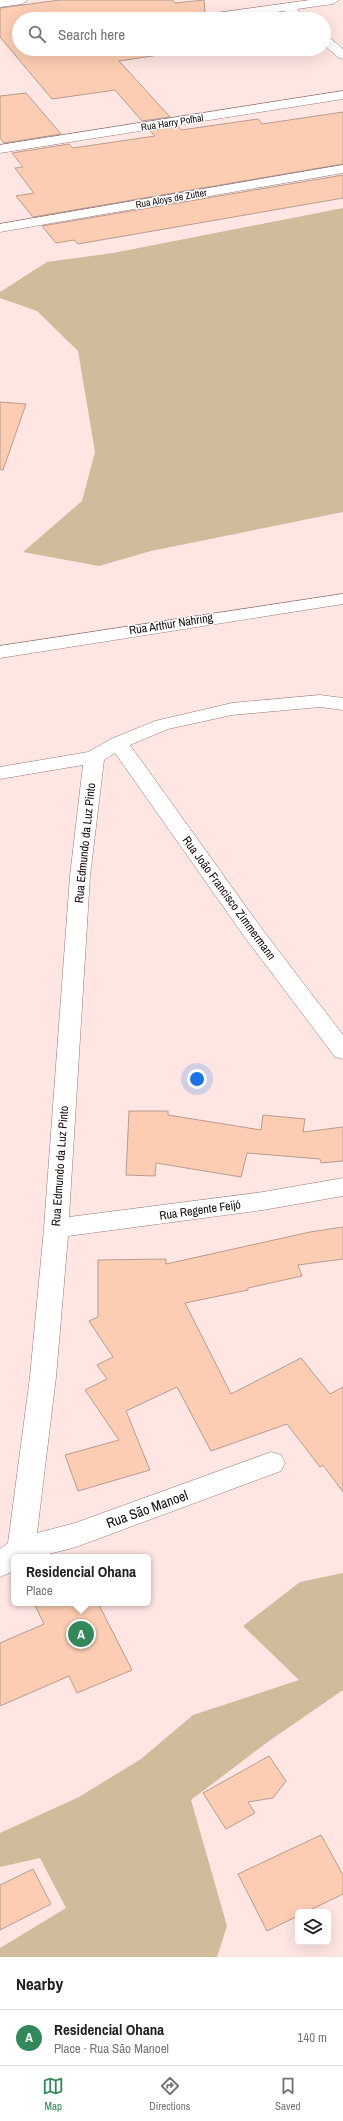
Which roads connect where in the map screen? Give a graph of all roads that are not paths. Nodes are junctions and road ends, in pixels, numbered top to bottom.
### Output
1 (22, 0) edge
2 (333, 0) edge
3 (0, 3) edge
4 (287, 7) junction
5 (252, 12) edge
6 (293, 12) edge
7 (331, 44) edge
8 (343, 55) edge
9 (343, 95) edge
10 (0, 149) edge
11 (343, 169) edge
12 (0, 228) edge
13 (343, 599) edge
14 (0, 652) edge
15 (343, 704) edge
16 (118, 743) junction
17 (94, 757) junction
18 (0, 773) edge
19 (343, 1051) edge
20 (343, 1187) edge
21 (56, 1228) junction
22 (271, 1463) dead end
23 (12, 1554) edge
24 (20, 1554) edge

1 - 3 street
2 - 4 street
4 - 5 street
4 - 6 street
7 - 8 street
9 - 10 street, Rua Harry Pofhal
11 - 12 street, Rua Aloys de Zutter
13 - 14 street, Rua Arthur Nahring
15 - 16 street
16 - 17 street
16 - 19 street, Rua João Francisco Zimmermann
17 - 18 street
17 - 21 street, Rua Edmundo da Luz Pinto
20 - 21 street, Rua Regente Feijó
21 - 23 street, Rua Edmundo da Luz Pinto
22 - 24 street, Rua São Manoel

